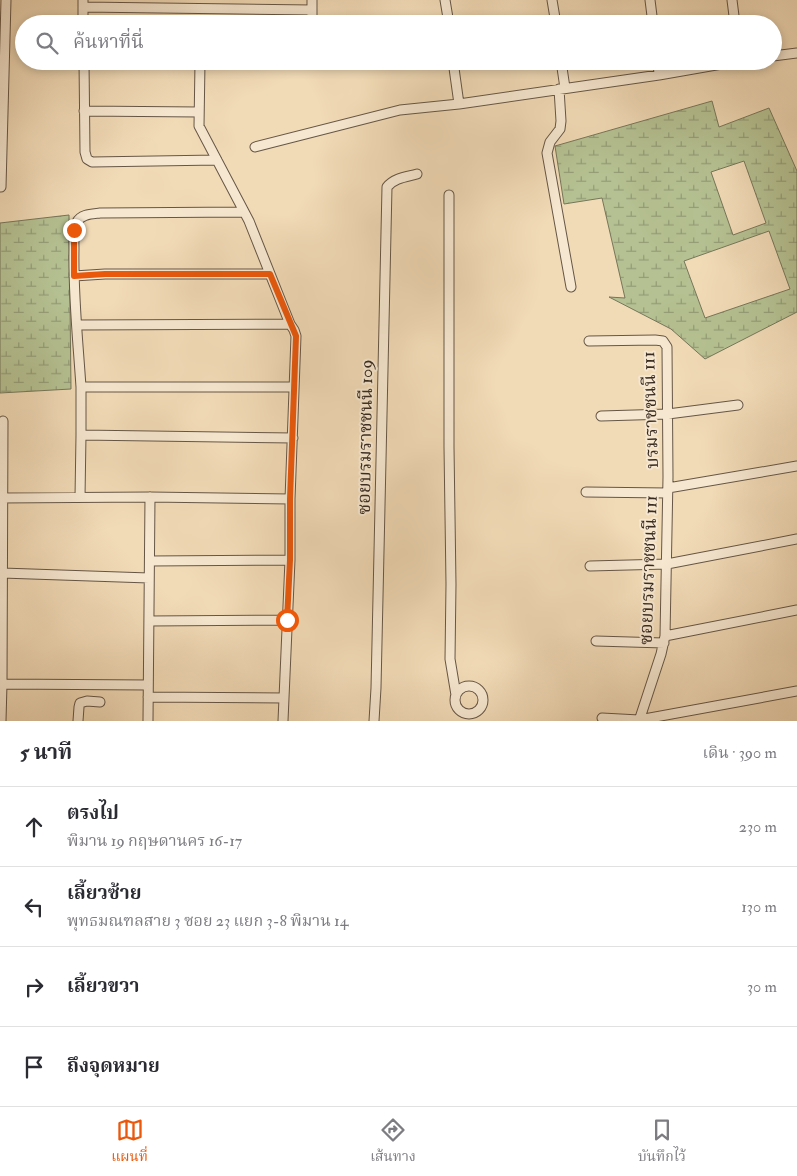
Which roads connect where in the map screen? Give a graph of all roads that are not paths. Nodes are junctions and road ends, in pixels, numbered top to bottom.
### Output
1 (6, 0) edge
2 (312, 0) edge
3 (446, 0) edge
4 (552, 0) edge
5 (650, 0) edge
6 (732, 0) edge
7 (83, 4) edge
8 (312, 10) junction
9 (312, 15) edge
10 (447, 15) edge
11 (554, 15) edge
12 (652, 15) edge
13 (734, 15) edge
14 (797, 53) edge
15 (782, 55) edge
16 (84, 70) edge
17 (200, 70) edge
18 (454, 70) edge
19 (561, 70) edge
20 (659, 70) edge
21 (684, 70) edge
22 (659, 74) junction
23 (562, 89) junction
24 (459, 104) junction
25 (84, 111) junction
26 (199, 112) junction
27 (255, 147) dead end
28 (217, 160) junction
29 (417, 174) dead end
30 (1, 187) dead end
31 (449, 194) dead end
32 (244, 212) junction
33 (270, 274) junction
34 (74, 276) junction
35 (571, 287) dead end
36 (290, 324) junction
37 (78, 325) junction
38 (589, 341) dead end
39 (81, 387) junction
40 (294, 387) junction
41 (738, 405) dead end
42 (668, 414) junction
43 (601, 416) dead end
44 (3, 421) dead end
45 (81, 435) junction
46 (293, 438) junction
47 (797, 466) edge
48 (668, 477) joint
49 (667, 491) junction
50 (586, 492) dead end
51 (80, 497) junction
52 (150, 497) junction
53 (2, 498) edge
54 (290, 499) junction
55 (797, 539) edge
56 (290, 560) junction
57 (150, 561) junction
58 (667, 564) junction
59 (590, 566) dead end
60 (2, 573) junction
61 (150, 578) junction
62 (797, 610) edge
63 (287, 620) junction
64 (149, 621) junction
65 (664, 639) junction
66 (596, 641) dead end
67 (2, 684) junction
68 (148, 685) junction
69 (797, 691) edge
70 (456, 695) junction
71 (148, 697) junction
72 (284, 698) junction
73 (100, 702) dead end
74 (464, 717) edge
75 (602, 718) dead end
76 (639, 720) edge
77 (1, 721) edge
78 (78, 721) edge
79 (148, 721) edge
80 (282, 721) edge
81 (374, 721) edge

1 - 30 street
2 - 8 street
3 - 10 street
4 - 11 street
5 - 12 street
6 - 13 street
7 - 8 street
8 - 9 street
14 - 15 street
16 - 25 street
17 - 26 street
18 - 24 street
19 - 23 street
20 - 22 street
21 - 22 street
22 - 23 street
23 - 24 street
23 - 35 street
24 - 27 street
25 - 26 street
25 - 28 street
26 - 28 street
28 - 32 street
29 - 81 street, ซอยบรมราชชนนี 109
31 - 70 street
32 - 33 street
32 - 34 street
33 - 34 street
33 - 36 street
34 - 37 street
36 - 37 street
36 - 40 street
37 - 39 street
38 - 42 street, บรมราชชนนี 111
39 - 40 street
39 - 45 street
40 - 46 street
41 - 42 street
42 - 43 street
42 - 48 street, บรมราชชนนี 111
44 - 53 street
45 - 46 street
45 - 51 street
46 - 54 street
47 - 49 street
48 - 49 street, ซอยบรมราชชนนี 111
49 - 50 street
49 - 58 street, ซอยบรมราชชนนี 111
51 - 52 street
51 - 53 street
52 - 54 street
52 - 57 street
53 - 60 street
54 - 56 street
55 - 58 street
56 - 57 street
56 - 63 street
57 - 61 street
58 - 59 street
58 - 65 street, ซอยบรมราชชนนี 111
60 - 61 street
60 - 67 street
61 - 64 street
62 - 65 street
63 - 64 street
63 - 72 street
64 - 68 street
65 - 66 street
65 - 76 street, ซอยบรมราชชนนี 111
67 - 68 street
67 - 77 street
68 - 71 street
69 - 76 street
70 - 74 street
70 - 74 street
71 - 72 street
71 - 79 street
72 - 80 street
73 - 78 street
75 - 76 street

